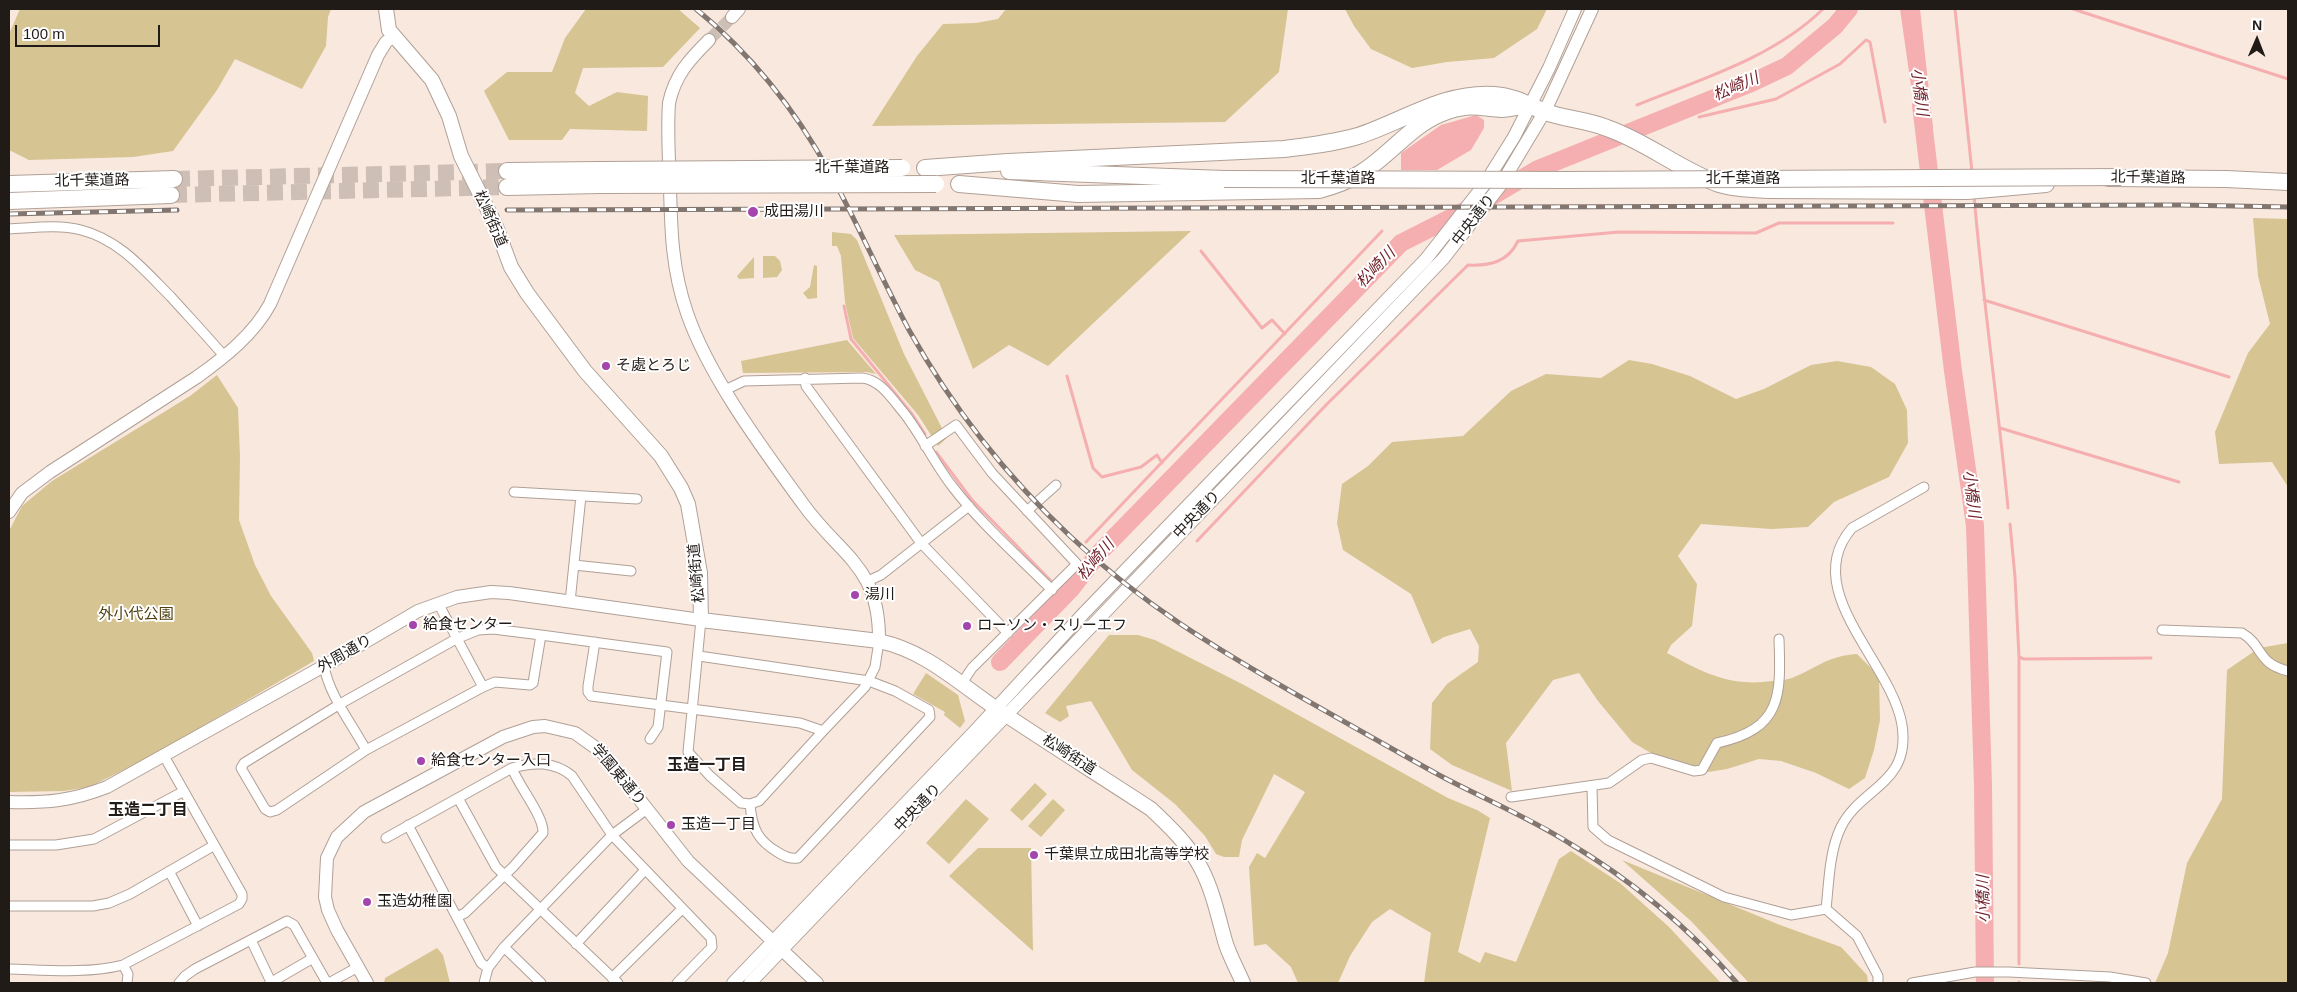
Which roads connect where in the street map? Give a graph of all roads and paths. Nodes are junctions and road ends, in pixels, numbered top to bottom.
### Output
1 (386, 9) edge
2 (1575, 9) edge
3 (1592, 9) edge
4 (394, 36) junction
5 (709, 40) tunnel mouth
6 (1538, 108) junction
7 (1520, 140) junction
8 (925, 168) junction
9 (2121, 177) junction
10 (600, 178) junction
11 (1197, 178) junction
12 (508, 179) tunnel mouth
13 (2288, 182) edge
14 (9, 184) edge
15 (959, 184) junction
16 (1222, 185) junction
17 (9, 201) edge
18 (9, 229) edge
19 (224, 356) junction
20 (805, 378) junction
21 (726, 390) junction
22 (926, 446) junction
23 (1056, 485) dead end
24 (1924, 487) dead end
25 (514, 492) dead end
26 (581, 496) junction
27 (637, 499) dead end
28 (969, 506) junction
29 (1027, 511) junction
30 (9, 512) edge
31 (920, 543) junction
32 (574, 565) junction
33 (631, 571) dead end
34 (868, 581) junction
35 (1052, 590) junction
36 (570, 602) junction
37 (438, 603) junction
38 (701, 620) junction
39 (2162, 630) dead end
40 (1008, 633) junction
41 (541, 634) junction
42 (456, 639) junction
43 (1779, 639) dead end
44 (879, 641) junction
45 (596, 642) junction
46 (699, 656) junction
47 (324, 666) junction
48 (2288, 671) edge
49 (869, 681) junction
50 (962, 683) junction
51 (483, 687) junction
52 (340, 704) junction
53 (660, 704) junction
54 (995, 707) junction
55 (691, 709) junction
56 (1008, 715) junction
57 (823, 731) junction
58 (650, 739) dead end
59 (366, 750) junction
60 (164, 756) junction
61 (512, 768) junction
62 (1592, 787) junction
63 (184, 791) junction
64 (1511, 797) dead end
65 (458, 798) junction
66 (9, 802) edge
67 (750, 804) junction
68 (647, 809) junction
69 (408, 825) junction
70 (612, 835) junction
71 (386, 838) dead end
72 (9, 845) edge
73 (213, 846) junction
74 (645, 870) junction
75 (169, 871) junction
76 (505, 875) junction
77 (9, 906) edge
78 (682, 909) junction
79 (1826, 909) junction
80 (539, 910) junction
81 (457, 917) junction
82 (198, 926) junction
83 (251, 940) junction
84 (576, 944) junction
85 (776, 946) junction
86 (504, 947) junction
87 (313, 958) junction
88 (123, 965) junction
89 (358, 967) junction
90 (488, 968) junction
91 (9, 969) edge
92 (615, 981) edge
93 (127, 983) edge
94 (180, 983) edge
95 (270, 983) edge
96 (328, 983) edge
97 (367, 983) edge
98 (484, 983) edge
99 (540, 983) edge
100 (677, 983) edge
101 (733, 983) edge
102 (750, 983) edge
103 (817, 983) edge
104 (1243, 983) edge
105 (1878, 983) edge
106 (1912, 983) edge
107 (2146, 983) edge

1 - 4 main road, 松崎街道
2 - 6 street, 中央通り
3 - 6 street, 中央通り
4 - 19 street
4 - 38 main road, 松崎街道
5 - 21 street
6 - 7 street, 中央通り
6 - 8 highway
6 - 9 highway, bridge
6 - 16 highway, bridge
7 - 54 street, 中央通り
7 - 56 street, 中央通り
8 - 10 highway, 北千葉道路, bridge
8 - 11 highway, 北千葉道路
9 - 13 highway, 北千葉道路
9 - 16 highway, 北千葉道路, bridge
10 - 12 highway, 北千葉道路
10 - 15 highway, 北千葉道路, bridge
11 - 15 highway, 北千葉道路
11 - 16 highway, 北千葉道路
14 - 17 highway, 北千葉道路
15 - 16 highway
18 - 19 street
19 - 30 street
20 - 21 street
20 - 22 street
20 - 31 street
21 - 34 street
22 - 28 street
22 - 29 street
23 - 29 street
24 - 79 street
25 - 26 street
26 - 27 street
26 - 32 street
28 - 31 street
28 - 35 street
29 - 35 street
31 - 34 street
31 - 40 street
32 - 33 street
32 - 36 street
34 - 44 street
35 - 40 street
36 - 37 street, 外周通り
36 - 38 street, 外周通り
37 - 42 street
37 - 47 street, 外周通り
38 - 44 main road, 松崎街道
38 - 46 street
39 - 48 street
40 - 50 street
41 - 42 street
41 - 45 street
41 - 51 street
42 - 51 street
42 - 52 street
43 - 62 street
44 - 49 street
44 - 50 main road, 松崎街道
45 - 53 street
45 - 53 street
46 - 49 street
46 - 55 street
47 - 52 street
47 - 60 street, 外周通り
49 - 57 street
49 - 67 street
50 - 54 main road, 松崎街道
51 - 59 street
52 - 59 street
52 - 59 street
53 - 55 street
53 - 58 street
54 - 56 main road, 松崎街道
54 - 85 street, 中央通り
55 - 57 street
55 - 67 street
56 - 85 street, 中央通り
56 - 104 main road, 松崎街道
57 - 67 street
60 - 63 street
60 - 66 street, 外周通り
61 - 65 street
61 - 70 street
61 - 76 street
62 - 64 street
62 - 79 street
63 - 72 street
63 - 73 street
65 - 69 street
65 - 76 street
68 - 70 street
68 - 85 street, 学園東通り
68 - 89 street, 学園東通り
69 - 71 street
69 - 81 street
70 - 74 street
70 - 80 street
73 - 75 street
73 - 82 street
74 - 78 street
74 - 84 street
75 - 77 street
75 - 82 street
76 - 80 street
76 - 81 street
78 - 92 street
78 - 100 street
79 - 105 street
80 - 84 street
80 - 86 street
81 - 90 street
82 - 88 street
83 - 87 street
83 - 94 street
83 - 95 street
84 - 92 street
85 - 101 street, 中央通り
85 - 102 street, 中央通り
85 - 103 street, 学園東通り
86 - 90 street
86 - 99 street
87 - 95 street
87 - 96 street
88 - 91 street
88 - 93 street
89 - 96 street
89 - 97 street
90 - 98 street
106 - 107 street

